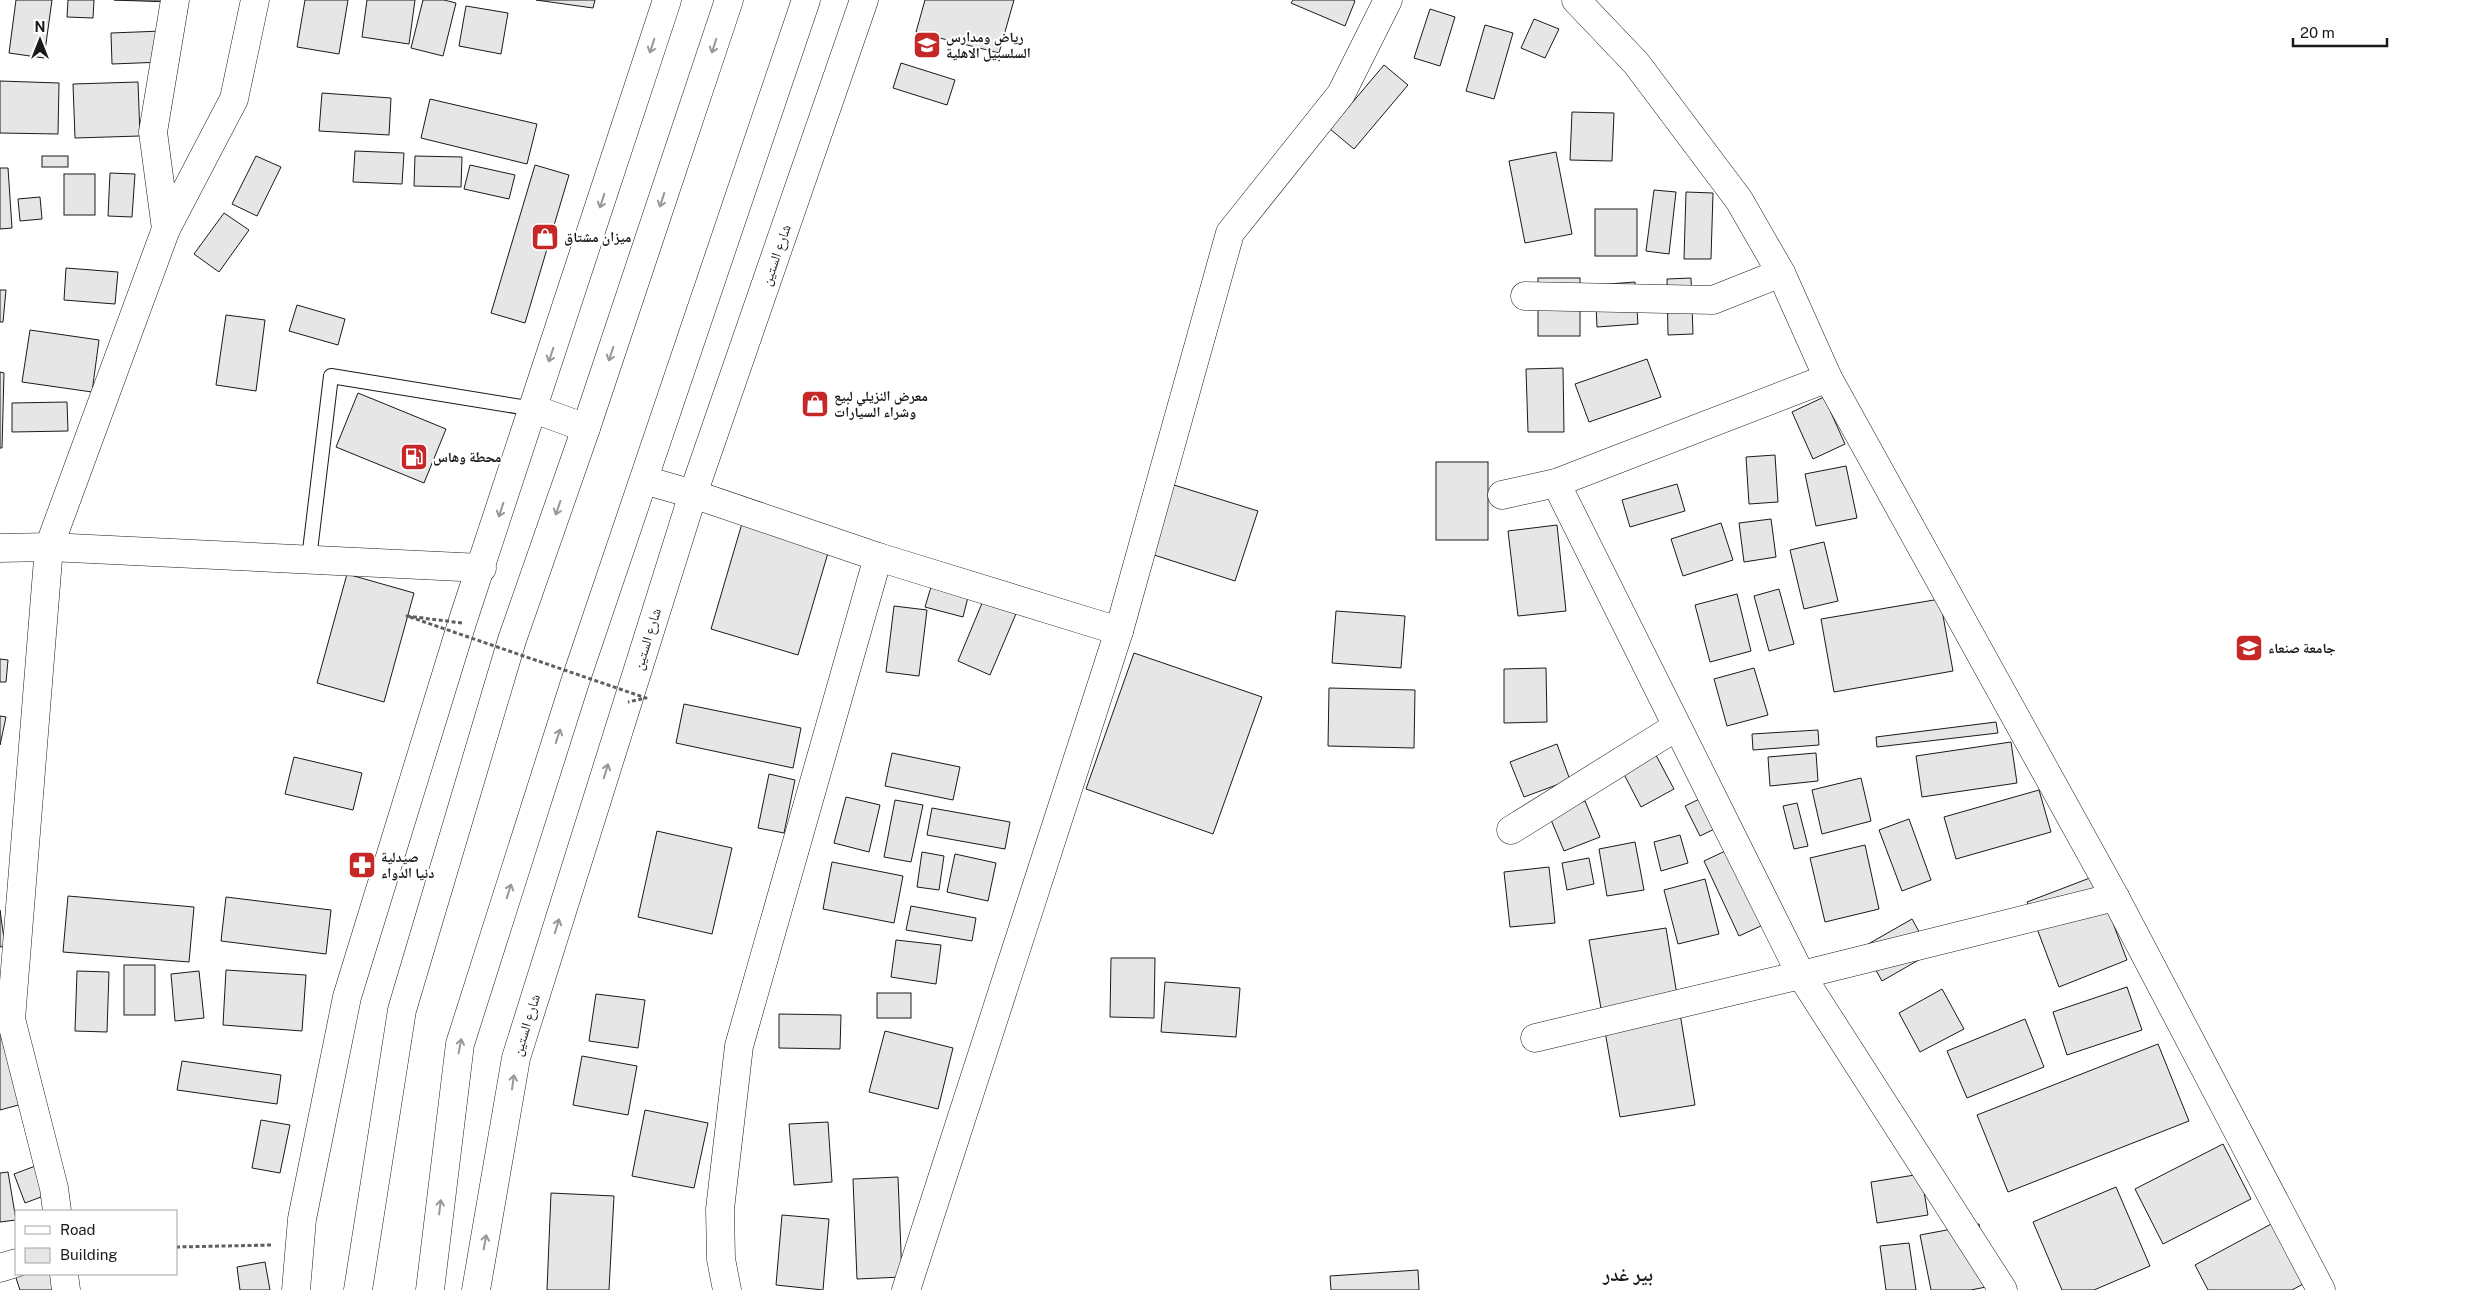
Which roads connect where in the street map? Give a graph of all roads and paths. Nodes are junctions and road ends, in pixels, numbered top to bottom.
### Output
1 (176, 0) edge
2 (255, 0) edge
3 (667, 0) edge
4 (730, 0) edge
5 (806, 0) edge
6 (864, 0) edge
7 (1388, 0) edge
8 (1576, 0) edge
9 (166, 229) junction
10 (1781, 273) junction
11 (1525, 296) dead end
12 (1828, 378) junction
13 (534, 409) junction
14 (586, 428) junction
15 (644, 480) junction
16 (1556, 482) junction
17 (693, 494) junction
18 (1502, 495) dead end
19 (48, 547) junction
20 (0, 548) edge
21 (878, 558) junction
22 (309, 559) junction
23 (482, 568) junction
24 (462, 623) junction
25 (1119, 631) junction
26 (628, 702) junction
27 (1676, 727) junction
28 (1511, 830) dead end
29 (2115, 897) junction
30 (1801, 975) junction
31 (6, 1021) edge
32 (1535, 1038) dead end
33 (57, 1210) edge
34 (300, 1245) junction
35 (178, 1247) edge
36 (15, 1263) edge
37 (0, 1268) edge
38 (64, 1275) edge
39 (66, 1290) edge
40 (296, 1290) edge
41 (358, 1290) edge
42 (430, 1290) edge
43 (476, 1290) edge
44 (727, 1290) edge
45 (906, 1290) edge
46 (2003, 1290) edge
47 (2321, 1290) edge

1 - 9 main road
2 - 9 main road
3 -> 13 main road
4 -> 14 main road
5 - 15 main road
6 - 17 main road, شارع الستين
7 - 25 main road
8 - 10 main road
9 - 19 main road
10 - 11 main road
10 - 12 main road
12 - 16 main road
12 - 29 main road
13 - 14 main road
13 - 22 lane
13 -> 23 main road
14 -> 41 main road
15 - 17 main road
42 -> 15 main road
16 - 18 main road
16 - 27 main road
17 - 21 main road
17 - 26 main road, شارع الستين
19 - 20 main road
19 - 22 main road
19 - 31 main road
21 - 25 main road
21 - 44 main road
22 - 23 main road
23 - 24 main road
24 - 26 path, bridge
24 - 34 main road
25 - 45 main road
43 -> 26 main road, شارع الستين
27 - 28 main road
27 - 30 main road
29 - 30 main road
29 - 47 main road
30 - 32 main road
30 - 46 main road
31 - 33 main road
34 - 35 path
34 - 40 main road
36 - 37 main road
38 - 39 main road

